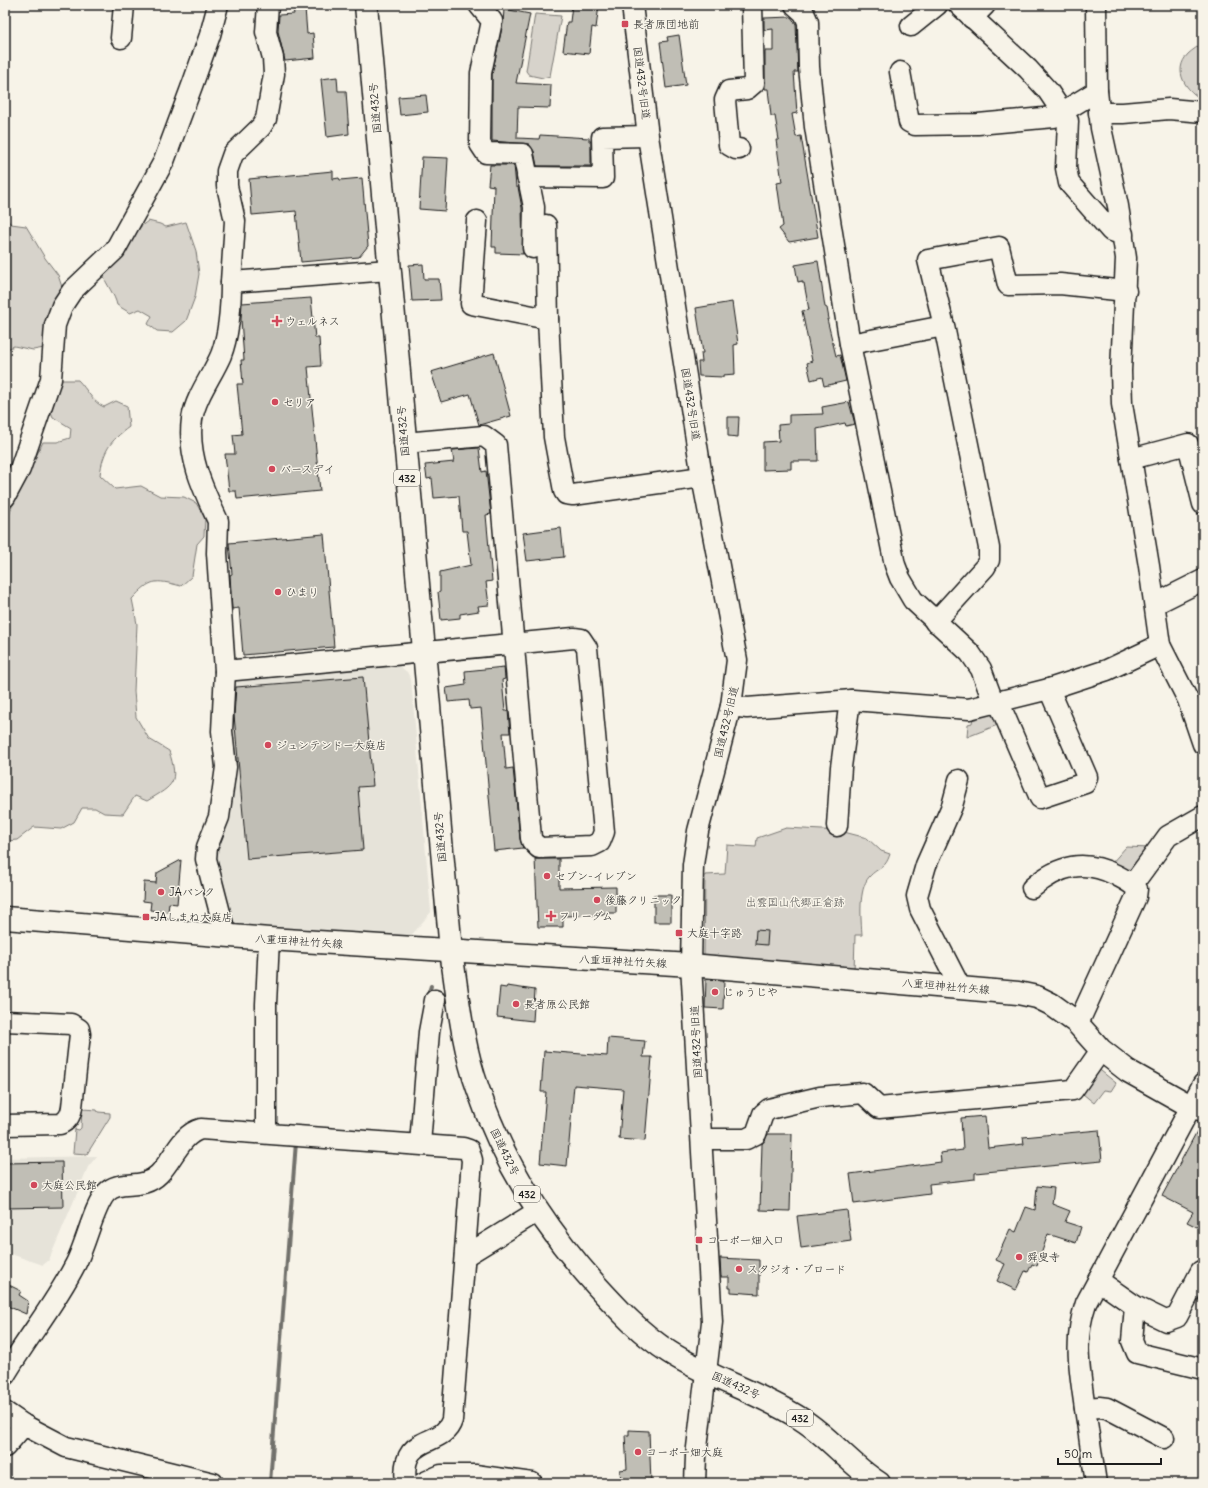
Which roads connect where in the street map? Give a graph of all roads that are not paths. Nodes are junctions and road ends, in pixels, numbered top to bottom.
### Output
1 (124, 5) edge
2 (218, 5) edge
3 (268, 5) edge
4 (366, 5) edge
5 (479, 5) edge
6 (632, 5) edge
7 (752, 5) edge
8 (937, 5) edge
9 (1096, 5) edge
10 (798, 6) edge
11 (972, 9) edge
12 (911, 26) dead end
13 (121, 38) dead end
14 (900, 72) dead end
15 (1097, 90) junction
16 (1063, 112) junction
17 (1203, 112) edge
18 (1099, 113) junction
19 (648, 136) junction
20 (739, 149) dead end
21 (527, 177) junction
22 (546, 197) dead end
23 (477, 221) dead end
24 (1123, 234) junction
25 (533, 248) dead end
26 (389, 270) junction
27 (231, 282) junction
28 (1126, 291) junction
29 (548, 319) junction
30 (944, 326) junction
31 (850, 344) junction
32 (1196, 442) edge
33 (404, 443) junction
34 (1131, 459) junction
35 (702, 476) junction
36 (5, 497) edge
37 (1203, 504) edge
38 (1203, 580) edge
39 (1155, 604) junction
40 (935, 622) junction
41 (514, 644) junction
42 (1160, 645) junction
43 (423, 652) junction
44 (225, 671) junction
45 (1050, 689) junction
46 (850, 700) junction
47 (996, 704) junction
48 (731, 706) junction
49 (1203, 744) edge
50 (958, 780) dead end
51 (1203, 816) edge
52 (837, 826) dead end
53 (1132, 884) junction
54 (1032, 888) dead end
55 (5, 918) edge
56 (226, 936) junction
57 (269, 939) junction
58 (451, 951) junction
59 (691, 965) junction
60 (960, 987) junction
61 (435, 1000) dead end
62 (5, 1020) edge
63 (1076, 1022) junction
64 (1101, 1050) junction
65 (1203, 1084) edge
66 (1197, 1109) edge
67 (5, 1125) edge
68 (266, 1133) junction
69 (702, 1139) junction
70 (420, 1144) junction
71 (538, 1211) junction
72 (466, 1256) junction
73 (1201, 1271) dead end
74 (1098, 1280) junction
75 (1135, 1306) junction
76 (1203, 1369) edge
77 (707, 1373) junction
78 (5, 1375) edge
79 (1085, 1408) junction
80 (5, 1412) edge
81 (24, 1425) junction
82 (1164, 1438) dead end
83 (5, 1447) edge
84 (213, 1483) edge
85 (406, 1483) edge
86 (424, 1483) edge
87 (532, 1483) edge
88 (695, 1483) edge
89 (880, 1483) edge
90 (1096, 1483) edge

1 - 13 street
2 - 36 street
3 - 27 street
4 - 26 main road, 国道432号 / 432
5 - 21 street
6 - 19 street, 国道432号旧道
7 - 20 street
8 - 12 street
9 - 15 street
10 - 31 street
11 - 16 street
14 - 16 street
15 - 16 street
15 - 18 street
16 - 24 street
17 - 18 street
18 - 24 street
19 - 21 street
19 - 35 street, 国道432号旧道
21 - 25 street
22 - 29 street
23 - 29 street
24 - 28 street
26 - 27 street
26 - 33 main road, 国道432号 / 432
27 - 44 street
28 - 30 street
28 - 34 street
29 - 35 street
30 - 31 street
30 - 40 street
31 - 40 street
32 - 34 street
32 - 37 street
33 - 41 street
33 - 43 main road, 国道432号 / 432
34 - 39 street
35 - 48 street, 国道432号旧道
38 - 39 street
39 - 42 street
40 - 47 street
41 - 41 street
41 - 43 street
42 - 45 street
42 - 49 street
43 - 44 street
43 - 58 main road, 国道432号 / 432
44 - 56 street
45 - 47 street
45 - 47 street
46 - 47 street
46 - 48 street
46 - 52 street
48 - 59 street, 国道432号旧道
50 - 60 street
51 - 53 street
53 - 54 street
53 - 63 street
55 - 56 main road, 八重垣神社竹矢線
56 - 57 main road, 八重垣神社竹矢線
57 - 58 main road, 八重垣神社竹矢線
57 - 68 street
58 - 59 main road, 八重垣神社竹矢線
58 - 71 main road, 国道432号 / 432
59 - 60 main road, 八重垣神社竹矢線
59 - 69 street, 国道432号旧道
60 - 63 main road, 八重垣神社竹矢線
61 - 70 street
62 - 67 street
63 - 64 main road, 八重垣神社竹矢線
64 - 66 main road, 八重垣神社竹矢線
64 - 69 street
65 - 66 street
66 - 74 street
68 - 70 street
68 - 78 street
69 - 77 street, 国道432号旧道
70 - 72 street
71 - 72 street
71 - 77 main road, 国道432号 / 432
72 - 85 street
73 - 75 street
74 - 75 street
74 - 79 street
75 - 76 street
77 - 88 street, 国道432号旧道
77 - 89 main road, 国道432号 / 432
79 - 82 street
79 - 90 street
80 - 81 street
81 - 83 street
81 - 84 street
86 - 87 street

